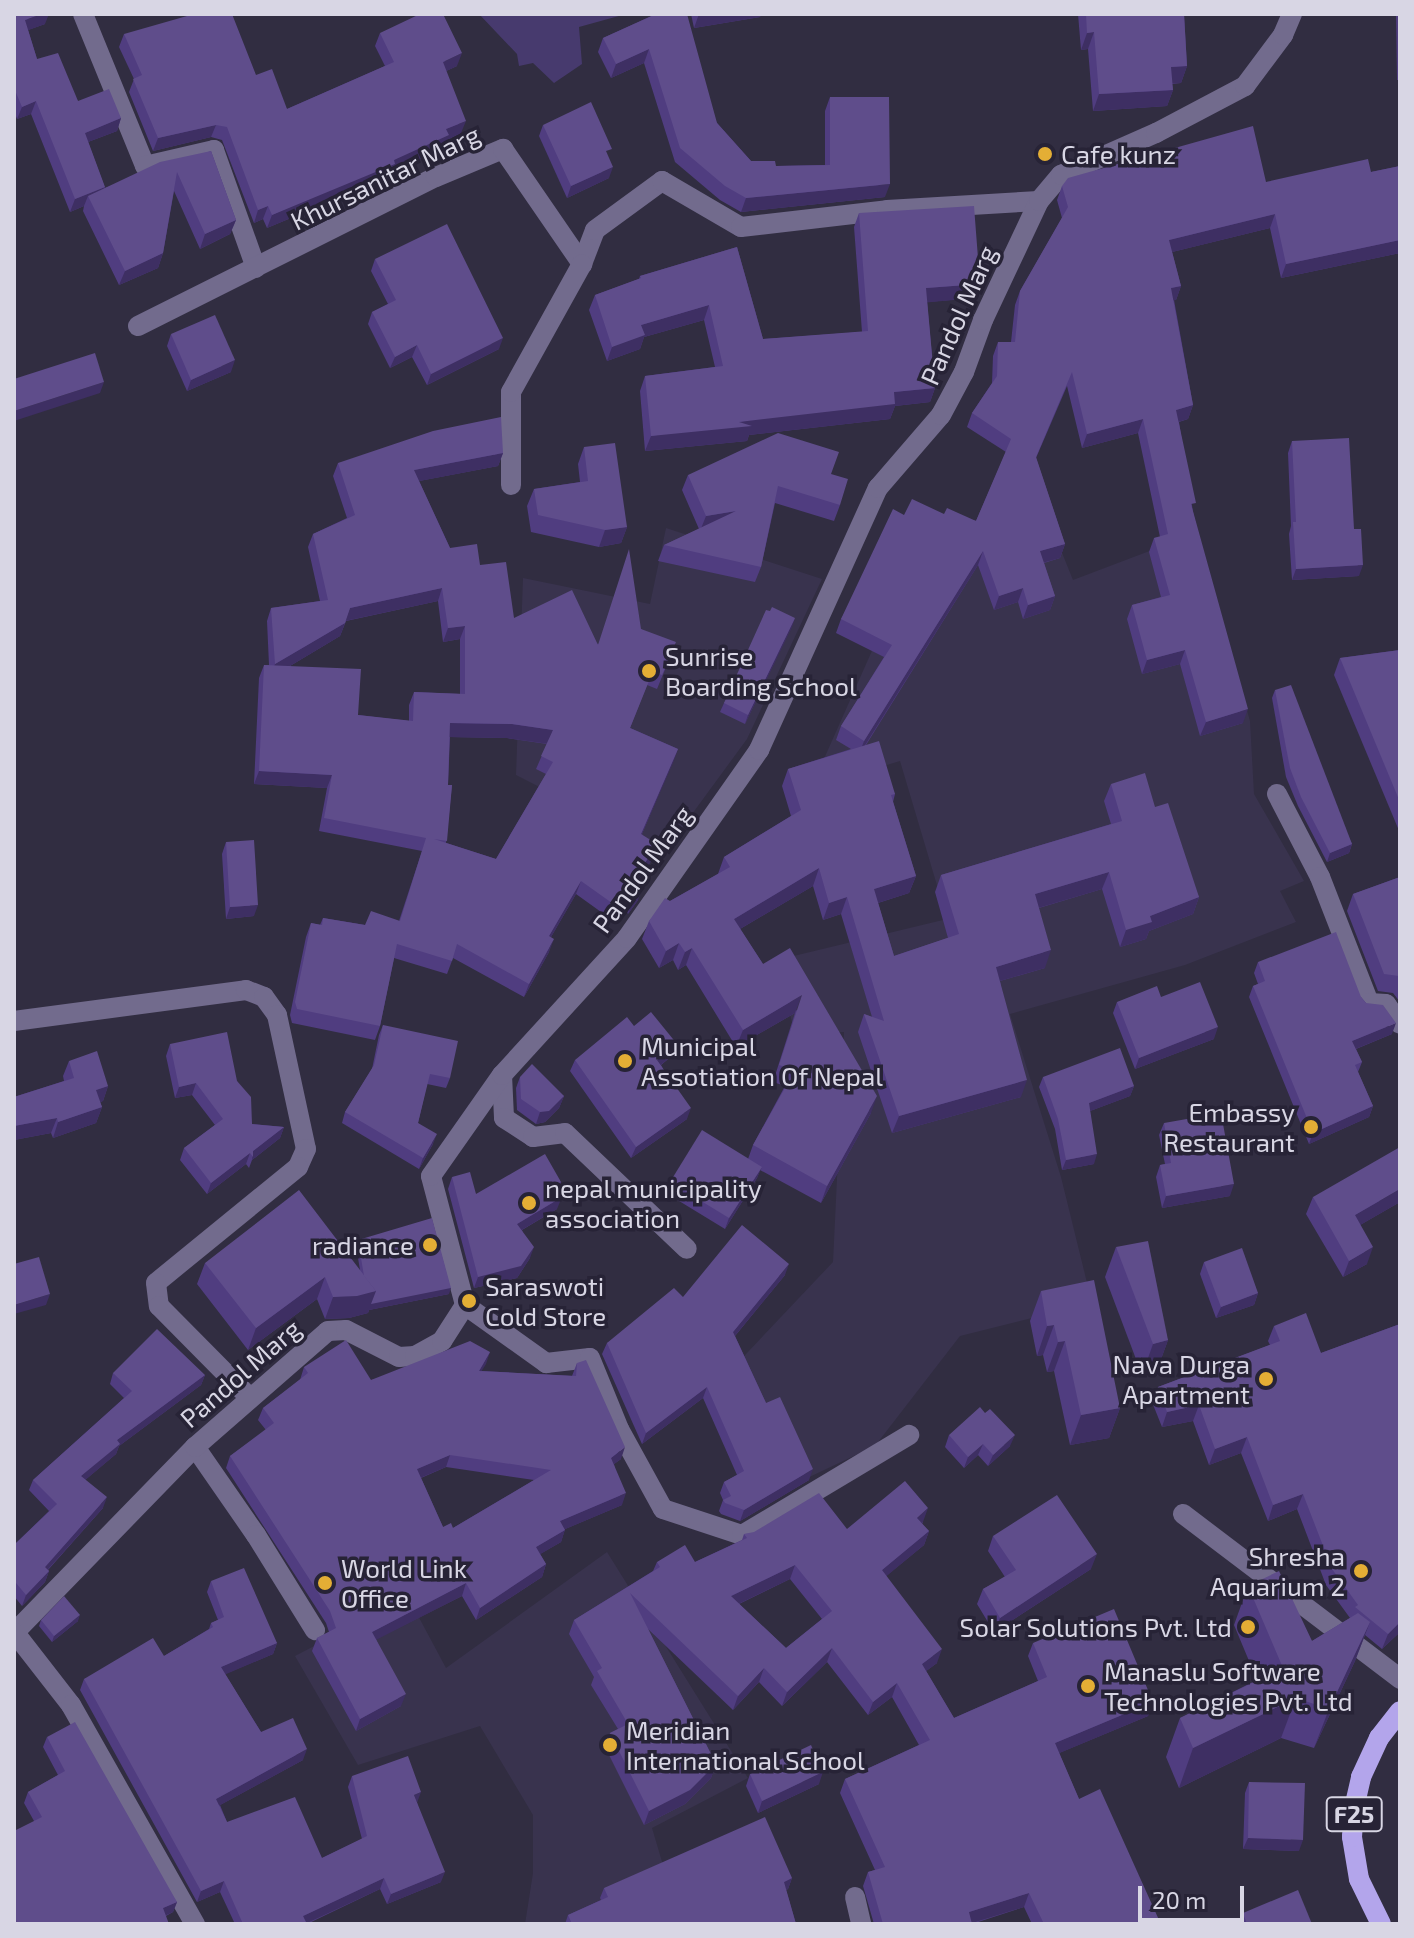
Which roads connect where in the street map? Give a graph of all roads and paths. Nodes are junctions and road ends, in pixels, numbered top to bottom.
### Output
1 (83, 14) edge
2 (1292, 14) edge
3 (1039, 201) junction
4 (582, 264) junction
5 (256, 268) junction
6 (138, 326) dead end
7 (511, 485) dead end
8 (1277, 794) dead end
9 (14, 1021) edge
10 (1400, 1024) edge
11 (502, 1075) junction
12 (687, 1249) dead end
13 (465, 1305) junction
14 (250, 1398) junction
15 (909, 1435) dead end
16 (195, 1447) junction
17 (1183, 1514) dead end
18 (315, 1630) dead end
19 (14, 1633) edge
20 (1400, 1679) edge
21 (1400, 1711) edge
22 (855, 1897) dead end
23 (195, 1924) edge
24 (861, 1924) edge
25 (1381, 1924) edge

1 - 5 street
2 - 3 street, Pandol Marg
3 - 4 street
3 - 11 street, Pandol Marg
4 - 5 street, Khursanitar Marg
4 - 7 street
5 - 6 street, Khursanitar Marg
8 - 10 street
9 - 14 street
11 - 12 street
11 - 13 street, Pandol Marg
13 - 14 street, Pandol Marg
13 - 15 street
14 - 16 street, Pandol Marg
16 - 18 street
16 - 19 street, Pandol Marg
17 - 20 street
19 - 23 street
21 - 25 main road, F25
22 - 24 street

